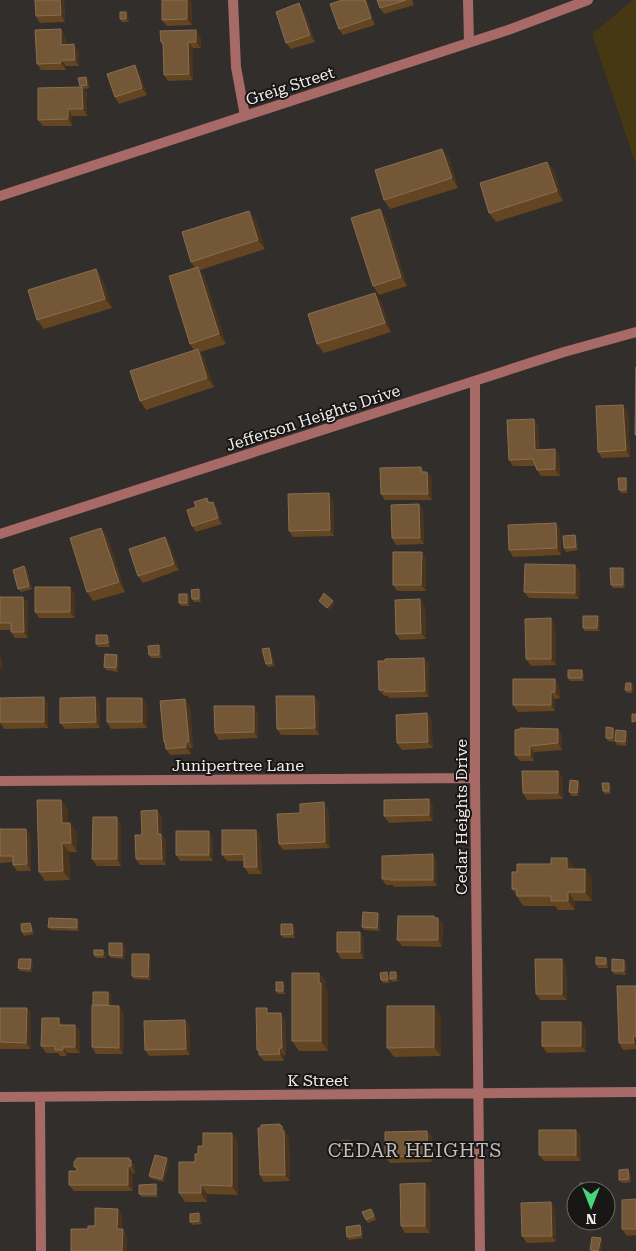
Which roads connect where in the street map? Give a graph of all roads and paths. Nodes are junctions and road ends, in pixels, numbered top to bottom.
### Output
1 (233, 0) edge
2 (468, 0) edge
3 (588, 0) edge
4 (469, 42) junction
5 (245, 116) junction
6 (0, 196) edge
7 (636, 332) edge
8 (475, 382) junction
9 (0, 534) edge
10 (476, 778) junction
11 (0, 781) edge
12 (636, 1092) edge
13 (479, 1093) junction
14 (0, 1097) edge
15 (40, 1097) junction
16 (41, 1251) edge
17 (480, 1251) edge

1 - 5 street
2 - 4 street
3 - 4 street, Greig Street
4 - 5 street, Greig Street
5 - 6 street, Greig Street
7 - 8 street, Jefferson Heights Drive
8 - 9 street, Jefferson Heights Drive
8 - 10 street, Cedar Heights Drive
10 - 11 street, Junipertree Lane
10 - 13 street, Cedar Heights Drive
12 - 13 street, K Street
13 - 15 street, K Street
13 - 17 street, Cedar Heights Drive
14 - 15 street, K Street
15 - 16 street

